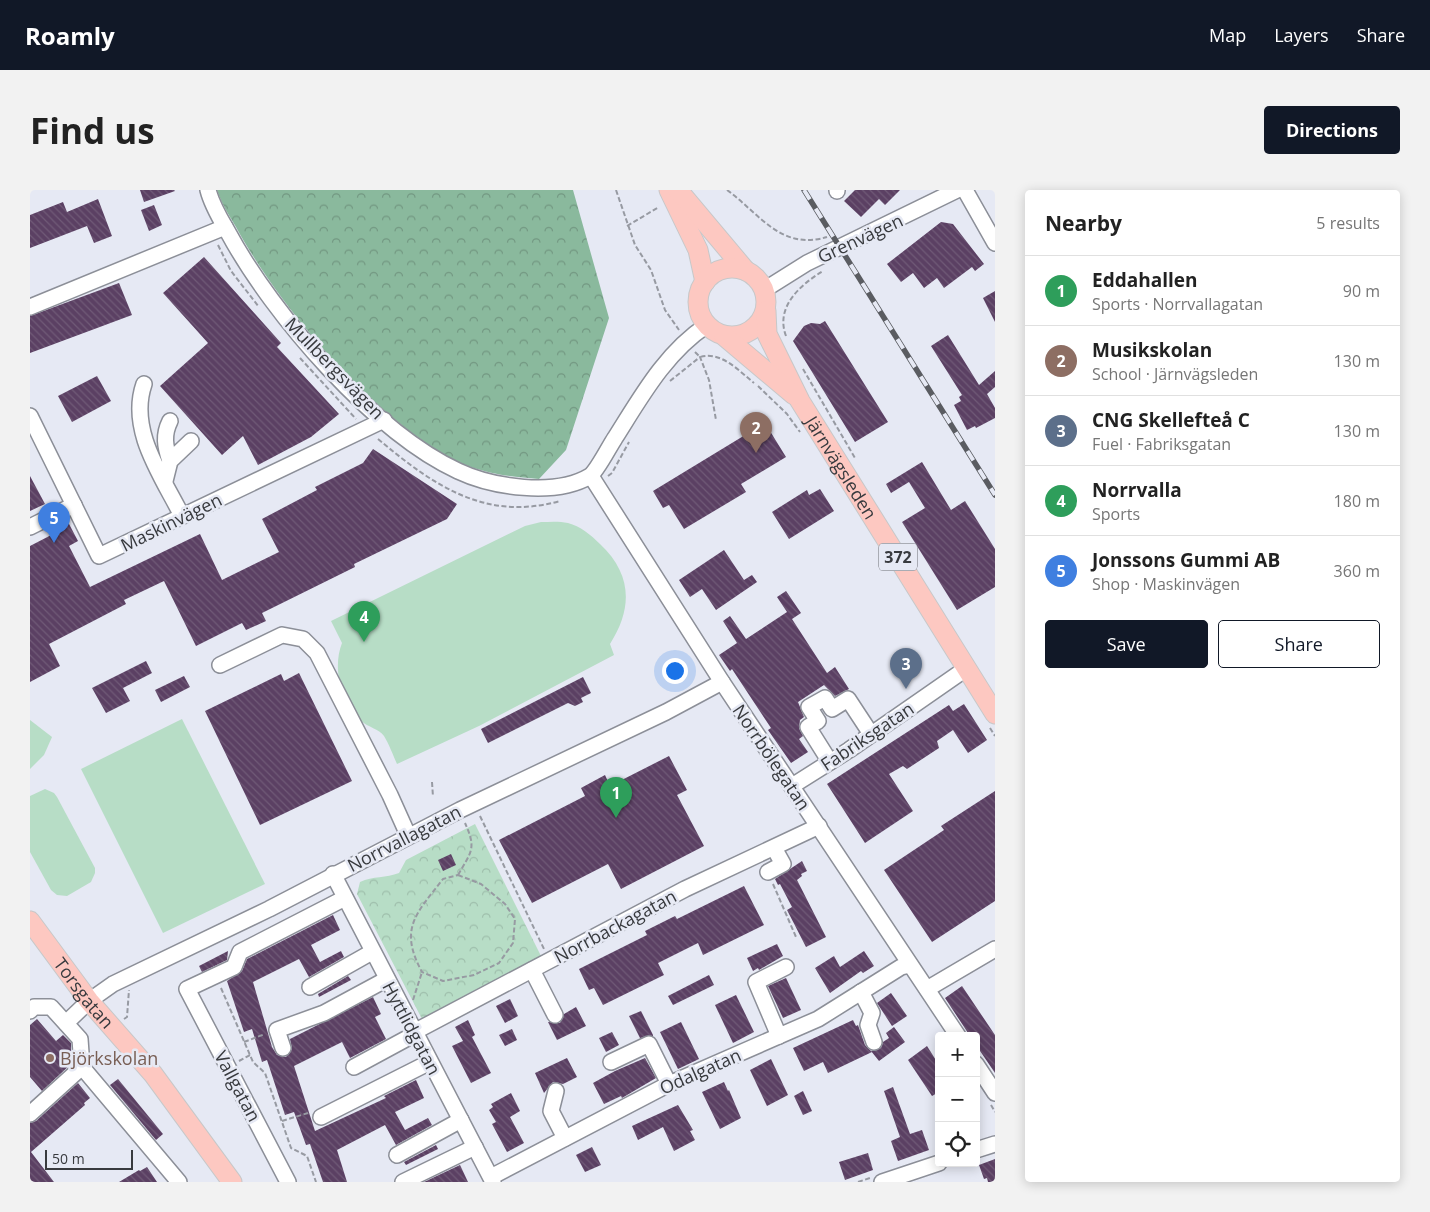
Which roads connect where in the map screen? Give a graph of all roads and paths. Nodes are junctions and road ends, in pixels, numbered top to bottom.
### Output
1 (208, 190) edge
2 (616, 190) edge
3 (727, 190) edge
4 (735, 190) edge
5 (957, 190) edge
6 (965, 190) edge
7 (671, 194) edge
8 (736, 197) junction
9 (627, 226) junction
10 (225, 227) junction
11 (833, 236) dead end
12 (995, 243) edge
13 (828, 268) dead end
14 (746, 271) junction
15 (705, 282) junction
16 (764, 290) junction
17 (30, 308) edge
18 (766, 311) junction
19 (706, 325) junction
20 (724, 336) junction
21 (686, 339) junction
22 (789, 342) dead end
23 (700, 357) junction
24 (802, 368) dead end
25 (144, 384) dead end
26 (666, 384) dead end
27 (800, 400) junction
28 (30, 416) edge
29 (384, 420) junction
30 (716, 420) dead end
31 (170, 421) dead end
32 (801, 434) dead end
33 (631, 440) dead end
34 (191, 441) dead end
35 (856, 460) dead end
36 (170, 461) junction
37 (594, 480) junction
38 (165, 481) junction
39 (74, 505) junction
40 (182, 516) junction
41 (30, 527) edge
42 (220, 665) dead end
43 (967, 668) junction
44 (722, 682) junction
45 (990, 717) edge
46 (871, 734) junction
47 (995, 736) edge
48 (830, 762) junction
49 (432, 782) dead end
50 (792, 786) junction
51 (433, 798) dead end
52 (479, 813) dead end
53 (464, 820) dead end
54 (819, 826) junction
55 (408, 836) junction
56 (774, 848) junction
57 (768, 872) joint
58 (333, 874) junction
59 (458, 875) junction
60 (345, 898) junction
61 (30, 921) edge
62 (796, 937) dead end
63 (995, 949) edge
64 (372, 952) junction
65 (550, 960) junction
66 (910, 965) junction
67 (786, 966) dead end
68 (532, 970) junction
69 (422, 972) junction
70 (216, 976) junction
71 (387, 979) junction
72 (310, 987) dead end
73 (927, 990) junction
74 (861, 992) junction
75 (89, 1001) junction
76 (32, 1006) edge
77 (555, 1015) dead end
78 (66, 1024) junction
79 (412, 1028) junction
80 (277, 1030) junction
81 (955, 1032) edge
82 (779, 1036) junction
83 (244, 1042) junction
84 (874, 1042) dead end
85 (283, 1048) dead end
86 (430, 1062) junction
87 (611, 1062) dead end
88 (82, 1067) junction
89 (354, 1067) dead end
90 (980, 1070) edge
91 (669, 1084) junction
92 (556, 1091) dead end
93 (995, 1093) edge
94 (30, 1114) edge
95 (321, 1117) joint
96 (460, 1120) junction
97 (282, 1121) junction
98 (565, 1138) junction
99 (995, 1144) edge
100 (475, 1147) junction
101 (980, 1149) edge
102 (396, 1156) dead end
103 (935, 1164) edge
104 (492, 1180) edge
105 (180, 1182) edge
106 (232, 1182) edge
107 (288, 1182) edge
108 (316, 1182) edge
109 (403, 1182) edge
110 (882, 1182) edge

1 - 10 street, Mullbergsvägen
2 - 9 path
3 - 8 path
4 - 8 path
5 - 16 street, Grenvägen
6 - 12 street
7 - 9 path
7 - 14 main road
7 - 15 main road
8 - 11 path
9 - 21 path
10 - 17 street
10 - 29 street, Mullbergsvägen
13 - 22 path
14 - 15 main road
14 - 16 main road
15 - 19 main road
16 - 18 main road, 372
18 - 20 main road
18 - 27 main road, Järnvägsleden / 372
19 - 20 main road, 372
19 - 21 street
20 - 27 main road, Järnvägsleden / 372
21 - 23 path
21 - 37 street
23 - 26 path
23 - 30 path
23 - 32 path
24 - 35 path
25 - 38 street
27 - 43 main road, Järnvägsleden / 372
28 - 39 street, Maskinvägen
29 - 37 street, Mullbergsvägen
29 - 40 street, Maskinvägen
31 - 36 street
33 - 37 path
34 - 36 street
36 - 38 street
37 - 44 street, Norrbölegatan
38 - 40 street
39 - 40 street, Maskinvägen
39 - 41 street
42 - 55 street
43 - 45 main road, Järnvägsleden / 372
43 - 46 street, Fabriksgatan
44 - 50 street, Norrbölegatan
44 - 55 street, Norrvallagatan
45 - 47 path
46 - 48 street, Fabriksgatan
46 - 48 street
48 - 50 street, Fabriksgatan
49 - 51 path
50 - 54 street, Norrbölegatan
52 - 65 path
53 - 59 path
54 - 56 street, Norrbackagatan
54 - 66 street, Norrbölegatan
55 - 58 street, Norrvallagatan
56 - 57 street
56 - 65 street, Norrbackagatan
57 - 62 path
58 - 60 street, Hyttlidgatan
58 - 75 street, Norrvallagatan
59 - 69 path
59 - 69 path
60 - 64 street, Hyttlidgatan
60 - 70 street
61 - 75 main road, Torsgatan
63 - 73 street
64 - 71 street, Hyttlidgatan
64 - 72 street
65 - 68 street, Norrbackagatan
66 - 73 street, Norrbölegatan
66 - 74 street, Odalgatan
67 - 82 street
68 - 77 street
68 - 79 street, Norrbackagatan
69 - 79 path
70 - 83 path
70 - 107 street, Vallgatan
71 - 79 street, Hyttlidgatan
71 - 80 street
73 - 81 street, Norrbölegatan
74 - 82 street, Odalgatan
74 - 84 street
75 - 78 street, Norrvallagatan
75 - 106 main road, Torsgatan
76 - 78 street
78 - 88 street
79 - 86 street, Hyttlidgatan
79 - 89 street, Norrbackagatan
80 - 83 path
80 - 85 street
82 - 91 street, Odalgatan
83 - 97 path
86 - 95 street
86 - 96 street, Hyttlidgatan
87 - 91 street
88 - 94 street
88 - 105 street
90 - 93 street
91 - 98 street, Odalgatan
92 - 98 street
95 - 97 path
96 - 100 street, Hyttlidgatan
96 - 102 street
97 - 108 path
98 - 104 street, Odalgatan
99 - 101 street
100 - 104 street, Hyttlidgatan
100 - 109 street
103 - 110 street

